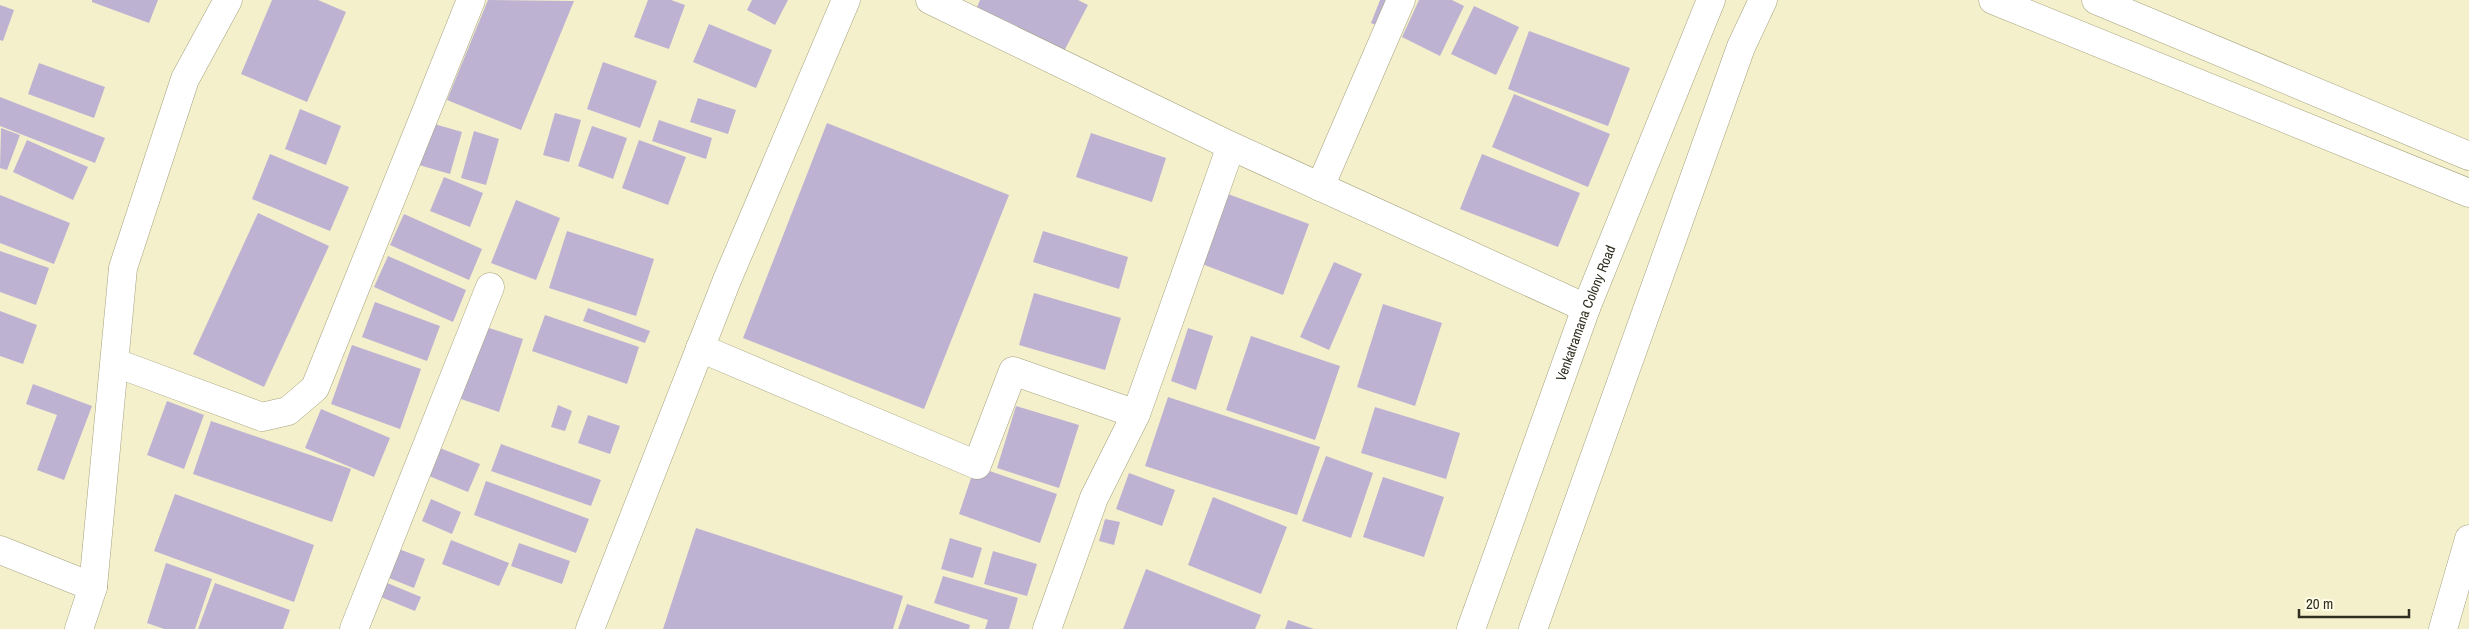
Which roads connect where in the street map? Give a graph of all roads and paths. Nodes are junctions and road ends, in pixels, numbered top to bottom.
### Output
1 (228, 0) edge
2 (471, 0) edge
3 (846, 0) edge
4 (930, 0) edge
5 (1401, 0) edge
6 (1711, 0) edge
7 (1763, 0) edge
8 (1993, 0) edge
9 (2096, 0) edge
10 (1231, 146) junction
11 (2469, 156) edge
12 (1320, 187) junction
13 (2469, 193) edge
14 (490, 287) dead end
15 (1586, 308) junction
16 (700, 348) junction
17 (116, 363) junction
18 (1136, 414) junction
19 (2469, 540) edge
20 (0, 550) edge
21 (92, 587) junction
22 (79, 629) edge
23 (354, 629) edge
24 (590, 629) edge
25 (1047, 629) edge
26 (1471, 629) edge
27 (1533, 629) edge
28 (2443, 629) edge

1 - 17 street
2 - 17 street
3 - 16 street
4 - 10 street
5 - 12 street
6 - 15 street, Venkatramana Colony Road
7 - 27 street
8 - 13 street
9 - 11 street
10 - 12 street
10 - 18 street
12 - 15 street
14 - 23 street
15 - 26 street, Venkatramana Colony Road
16 - 18 street
16 - 24 street
17 - 21 street
18 - 25 street
19 - 28 street
20 - 21 street
21 - 22 street

